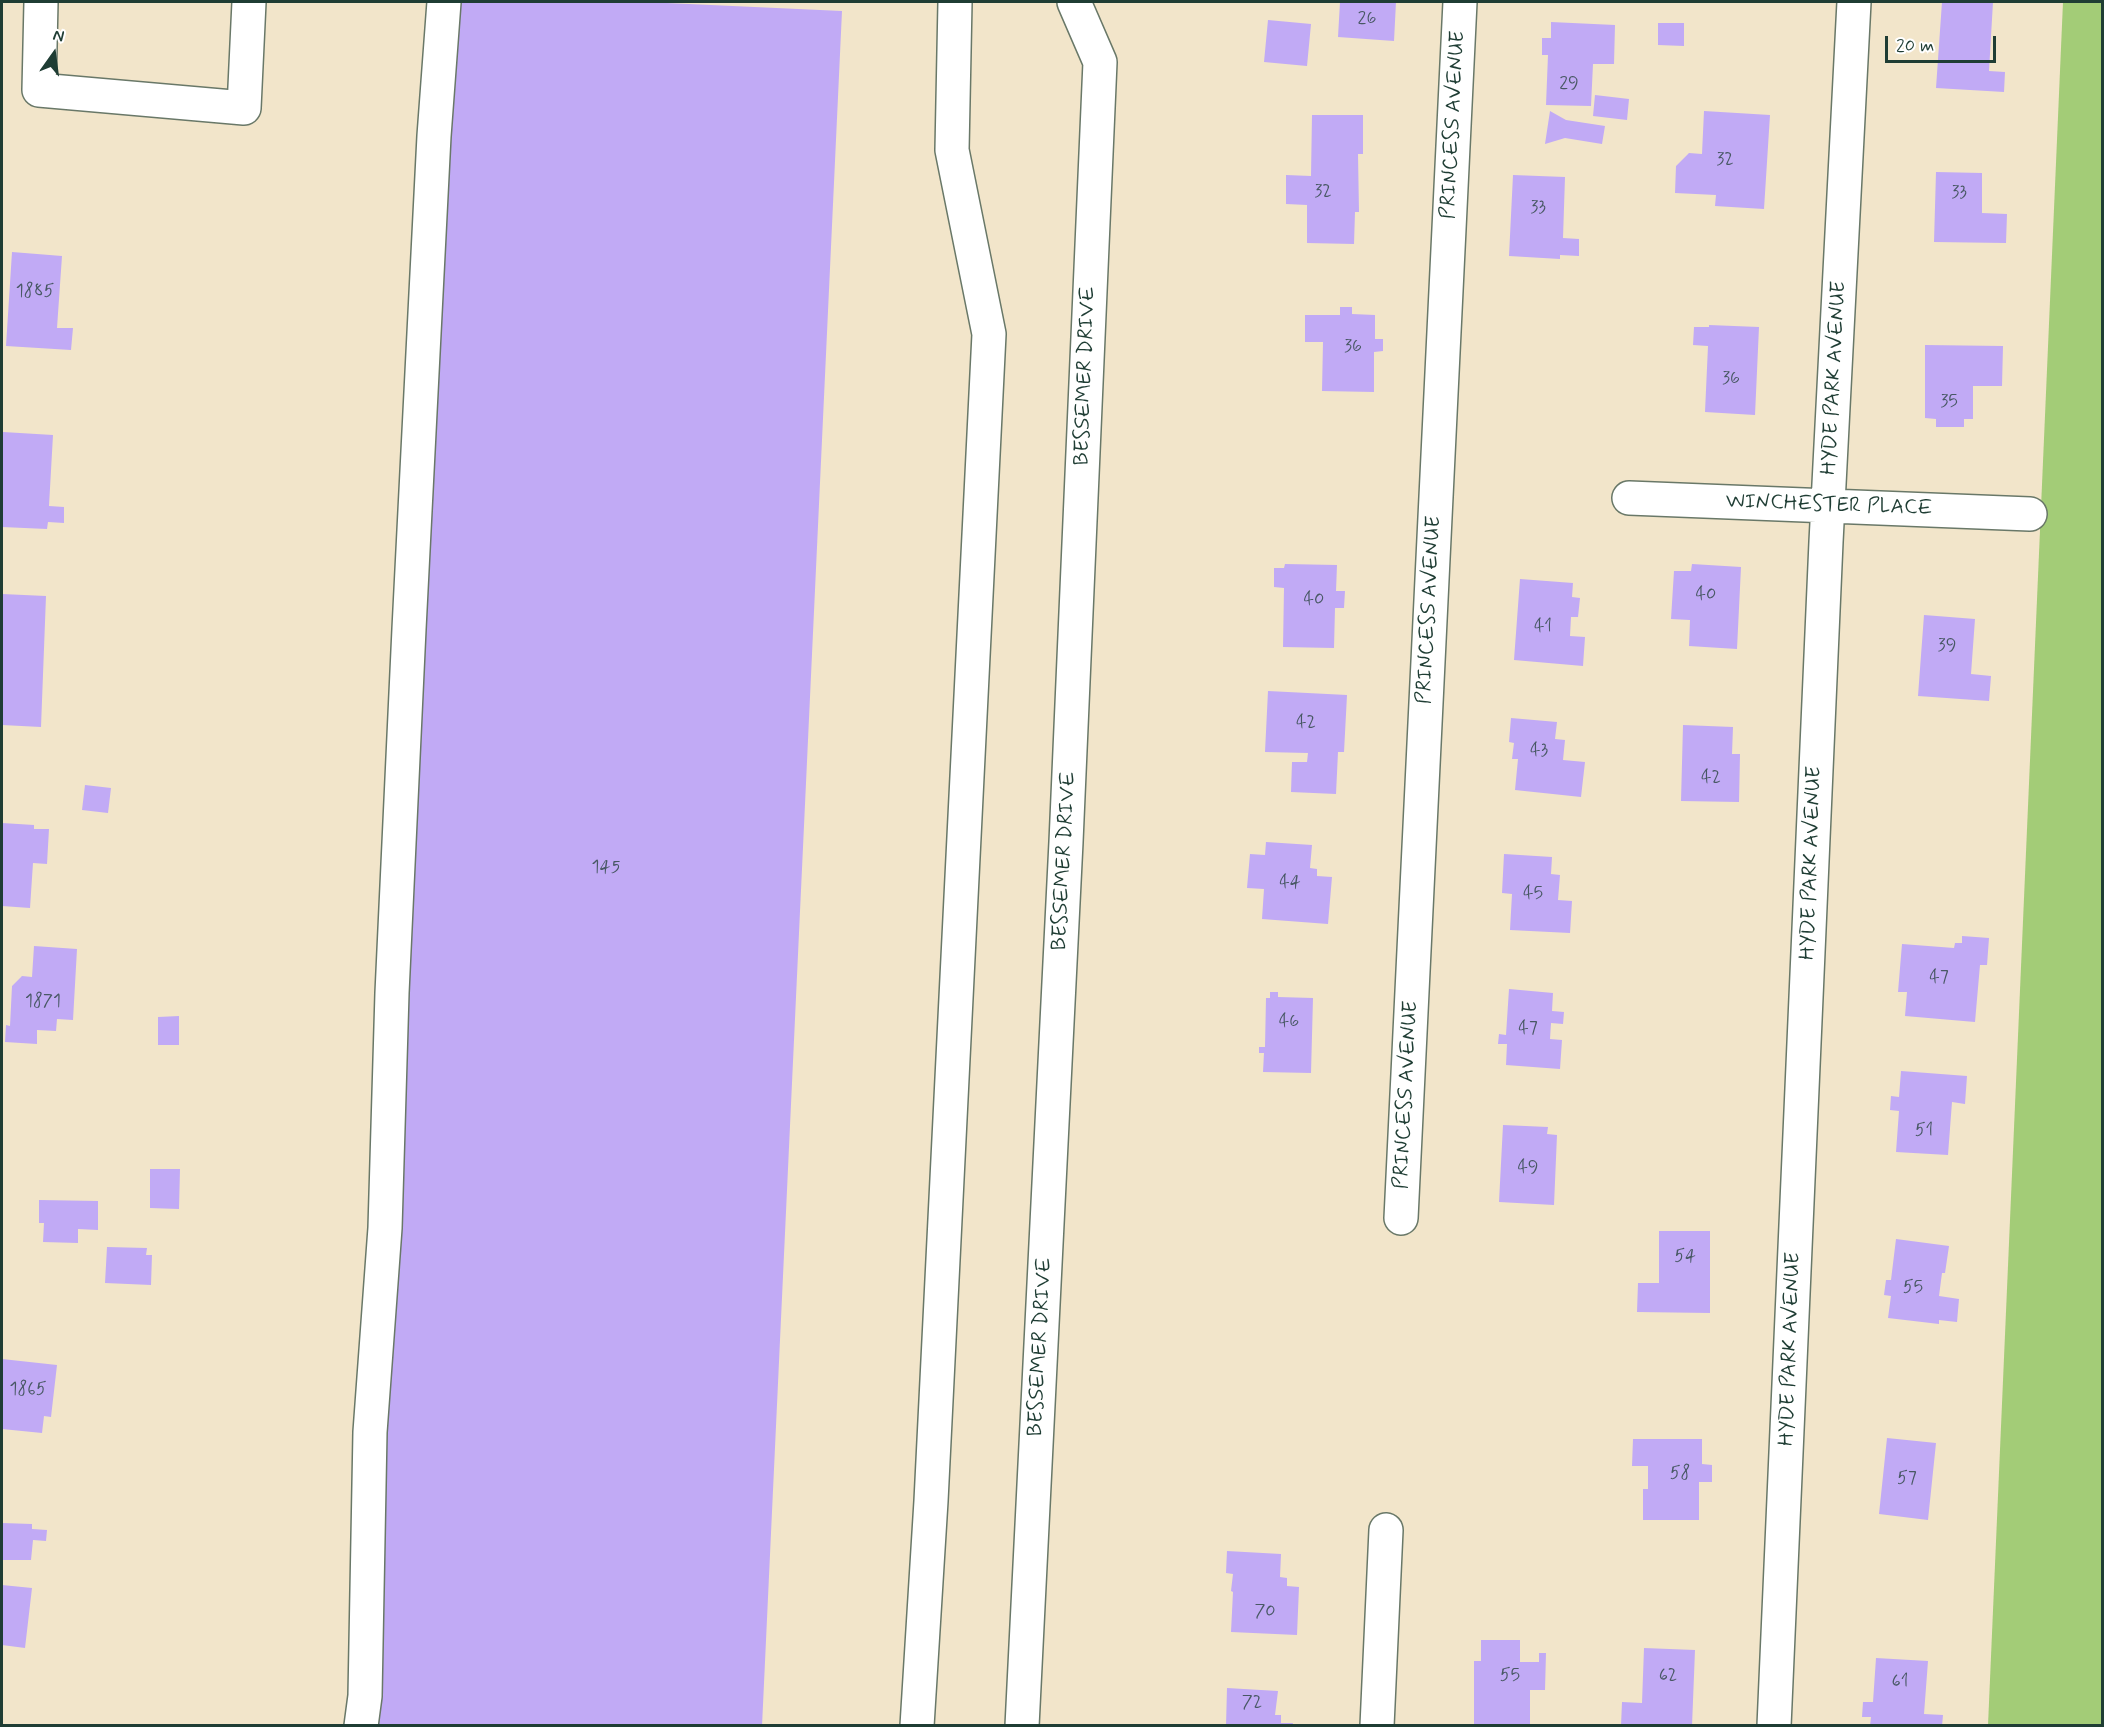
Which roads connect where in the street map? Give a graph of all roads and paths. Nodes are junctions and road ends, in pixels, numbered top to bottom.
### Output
1 (41, 2) edge
2 (249, 2) edge
3 (444, 2) edge
4 (956, 2) edge
5 (1074, 2) edge
6 (1460, 2) edge
7 (1854, 2) edge
8 (1629, 498) dead end
9 (1828, 506) junction
10 (2030, 514) dead end
11 (1401, 1218) dead end
12 (1386, 1530) dead end
13 (361, 1725) edge
14 (917, 1725) edge
15 (1022, 1725) edge
16 (1377, 1725) edge
17 (1774, 1725) edge

1 - 2 street
3 - 13 street
4 - 14 street
5 - 15 street, BESSEMER DRIVE
6 - 11 street, PRINCESS AVENUE
7 - 9 street, HYDE PARK AVENUE
8 - 9 street, WINCHESTER PLACE
9 - 10 street, WINCHESTER PLACE
9 - 17 street, HYDE PARK AVENUE
12 - 16 street

